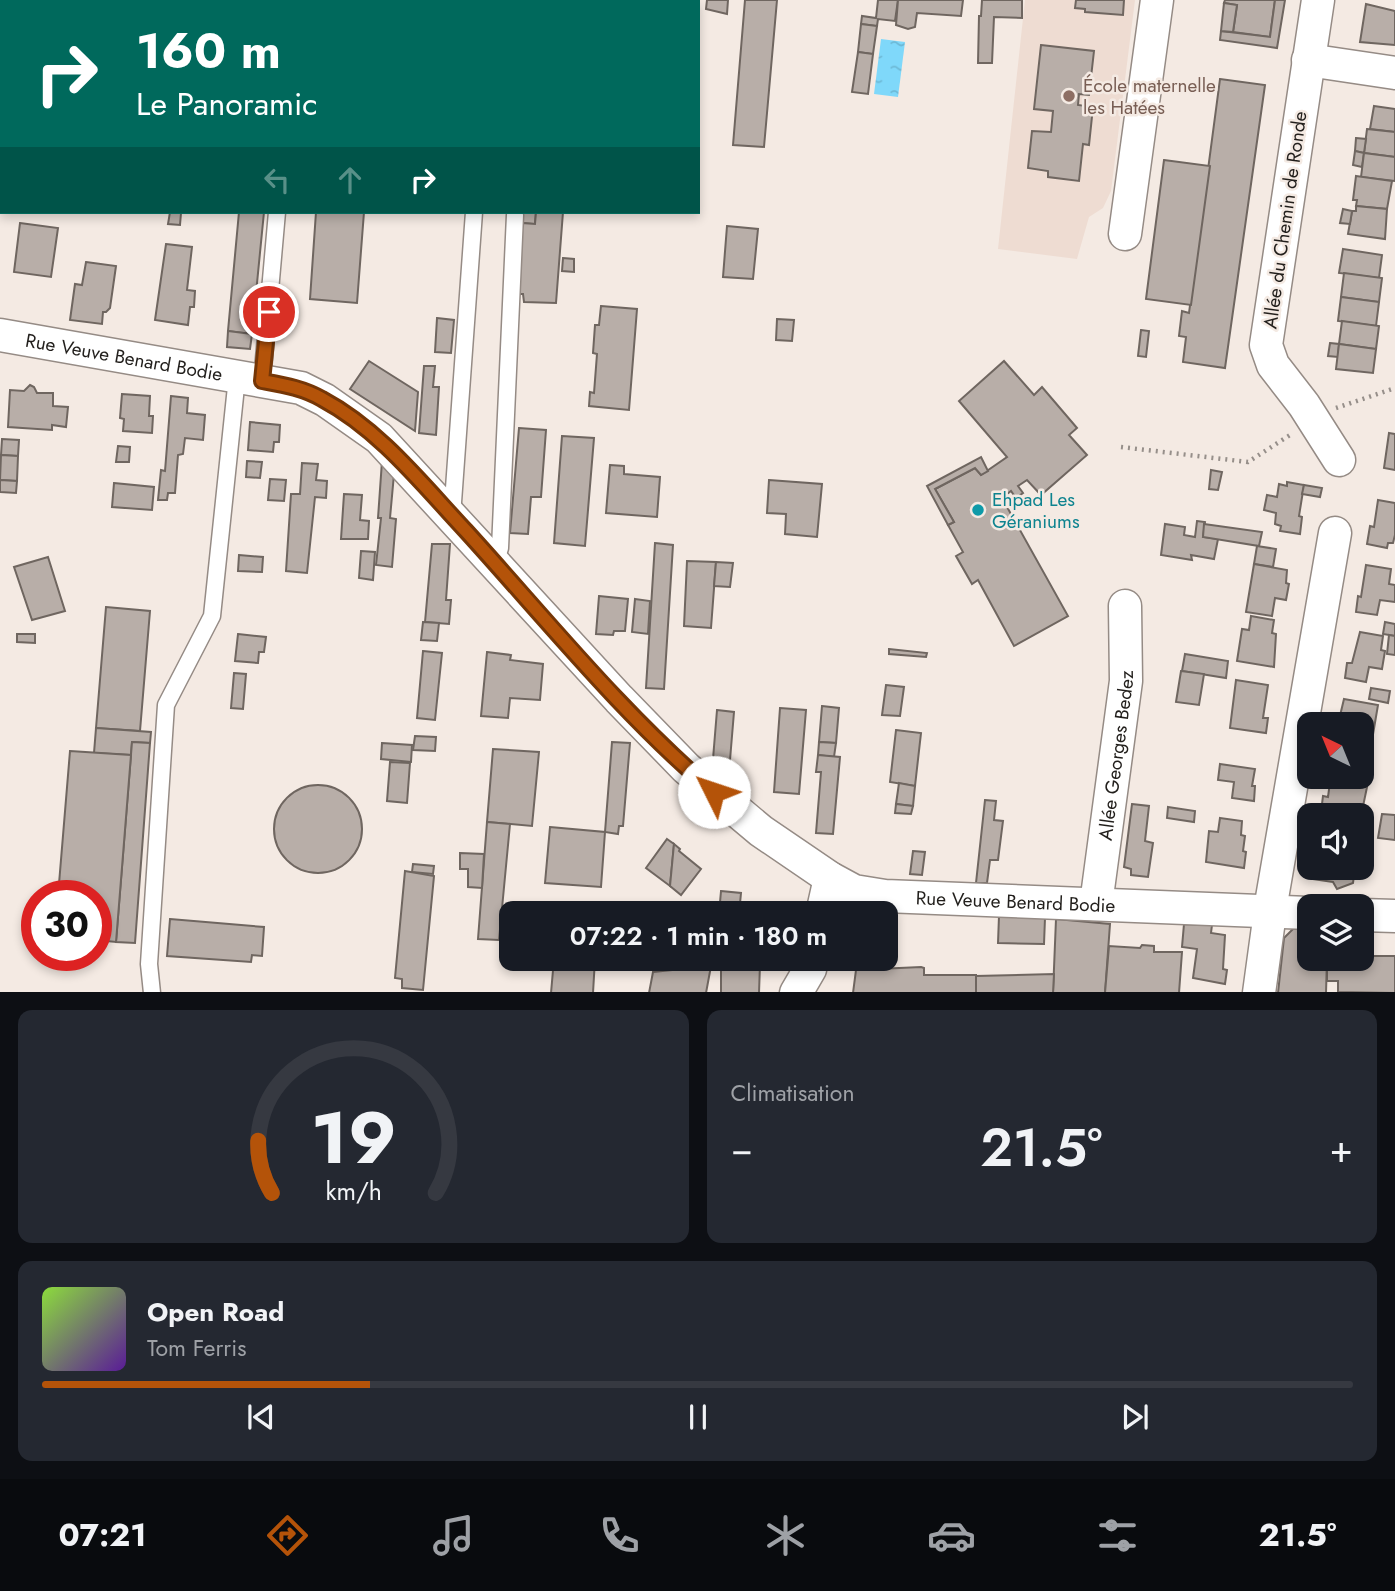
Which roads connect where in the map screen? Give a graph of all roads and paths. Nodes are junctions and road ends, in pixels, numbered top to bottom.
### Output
1 (1157, 0) edge
2 (1318, 0) edge
3 (1308, 60) junction
4 (1395, 72) edge
5 (277, 214) edge
6 (474, 214) edge
7 (514, 215) dead end
8 (1125, 234) dead end
9 (0, 335) edge
10 (254, 374) junction
11 (1395, 388) edge
12 (1313, 419) junction
13 (1121, 447) dead end
14 (1339, 460) dead end
15 (452, 516) junction
16 (1335, 533) dead end
17 (495, 564) junction
18 (1125, 606) dead end
19 (830, 878) junction
20 (825, 901) edge
21 (1096, 904) junction
22 (1270, 912) junction
23 (1297, 913) edge
24 (1374, 915) edge
25 (1395, 916) edge
26 (152, 992) edge
27 (1259, 992) edge

1 - 8 street
2 - 3 street, Allée du Chemin de Ronde
3 - 4 street
3 - 12 street, Allée du Chemin de Ronde
5 - 10 lane
6 - 15 lane
7 - 17 lane
9 - 10 street, Rue Veuve Benard Bodie
10 - 15 street, Rue Veuve Benard Bodie
10 - 26 lane
11 - 12 path
12 - 13 path
12 - 14 street, Allée du Chemin de Ronde
15 - 17 street, Rue Veuve Benard Bodie
16 - 22 street
17 - 19 street, Rue Veuve Benard Bodie
18 - 21 street, Allée Georges Bedez
19 - 20 street
19 - 21 street, Rue Veuve Benard Bodie
21 - 22 street, Rue Veuve Benard Bodie
22 - 23 street, Rue Veuve Benard Bodie
22 - 27 street
24 - 25 street

